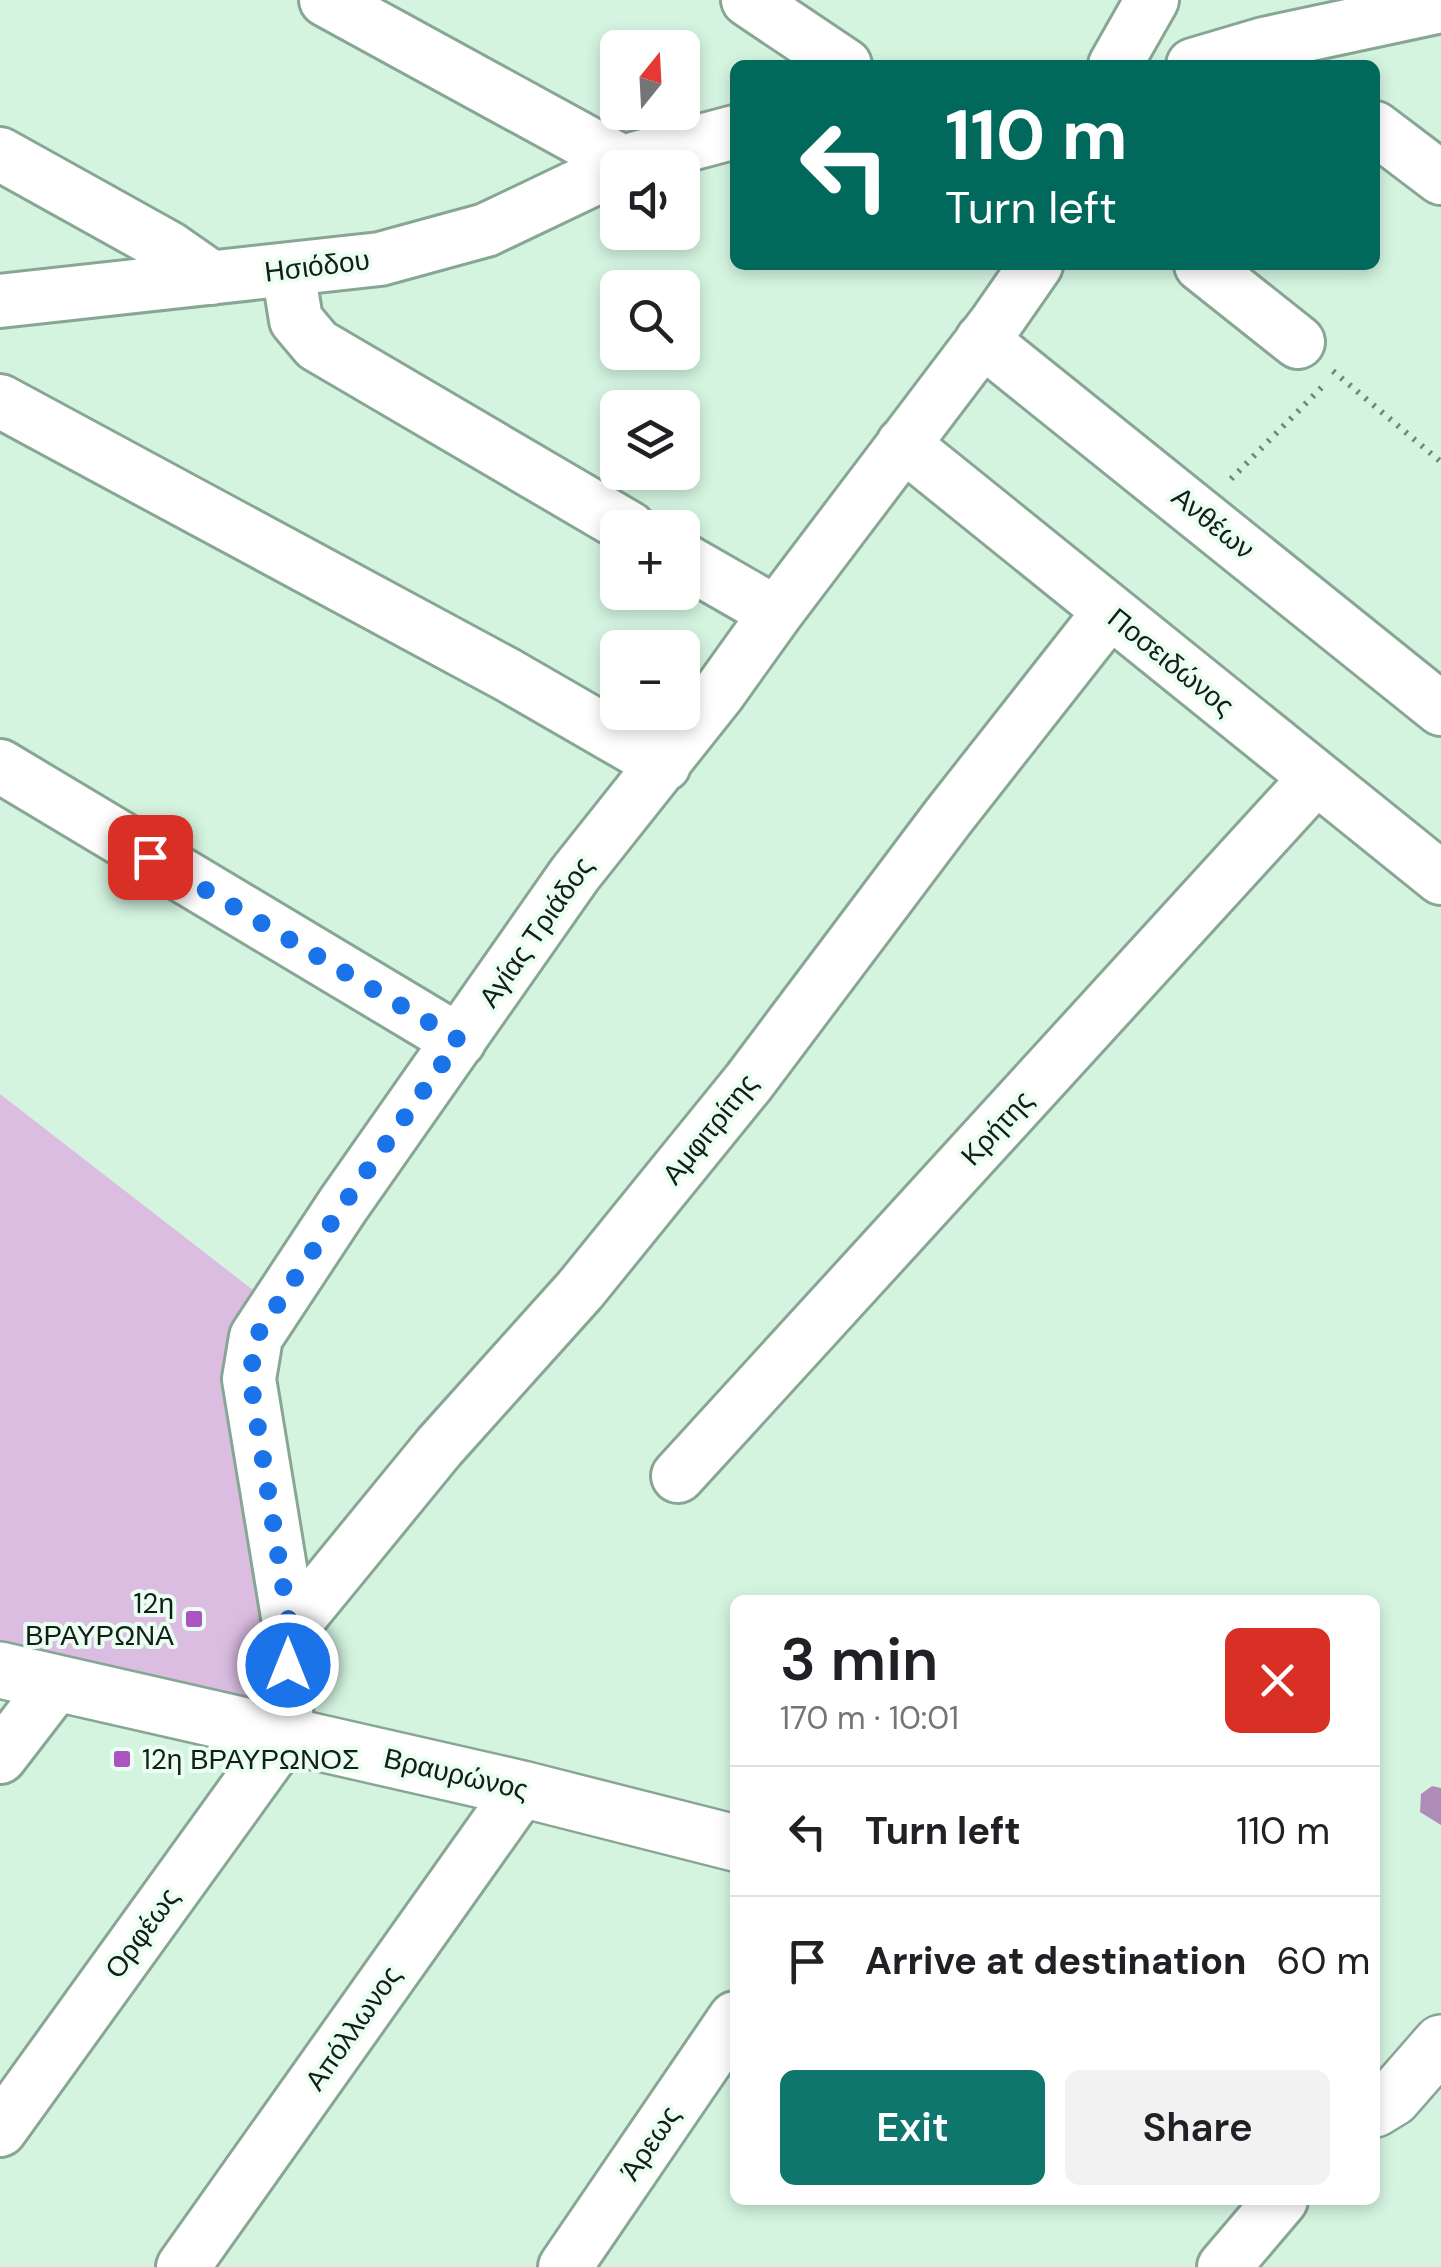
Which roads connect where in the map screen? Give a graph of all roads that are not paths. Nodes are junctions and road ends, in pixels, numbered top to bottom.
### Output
1 (326, 0) edge
2 (748, 0) edge
3 (1152, 0) edge
4 (1441, 6) edge
5 (1278, 54) edge
6 (838, 60) edge
7 (1118, 60) edge
8 (1231, 60) edge
9 (1380, 132) edge
10 (730, 133) edge
11 (600, 150) edge
12 (674, 150) edge
13 (0, 154) edge
14 (600, 176) edge
15 (1441, 178) edge
16 (288, 270) junction
17 (1032, 270) edge
18 (1207, 270) edge
19 (212, 278) junction
20 (0, 301) edge
21 (982, 340) junction
22 (1317, 357) road end
23 (0, 401) edge
24 (903, 444) junction
25 (600, 511) edge
26 (700, 569) edge
27 (1110, 611) junction
28 (776, 613) junction
29 (1441, 710) edge
30 (664, 765) junction
31 (0, 766) edge
32 (1315, 780) junction
33 (1441, 878) edge
34 (459, 1040) junction
35 (678, 1476) dead end
36 (290, 1629) junction
37 (0, 1670) edge
38 (57, 1683) junction
39 (285, 1735) junction
40 (0, 1757) edge
41 (522, 1789) junction
42 (730, 1842) edge
43 (730, 2025) edge
44 (1441, 2043) edge
45 (1381, 2107) edge
46 (0, 2130) edge
47 (1277, 2205) edge
48 (183, 2267) edge
49 (565, 2267) edge
50 (1224, 2267) edge

1 - 11 street
2 - 6 street
3 - 7 street
4 - 5 street
5 - 8 street
9 - 15 street
10 - 12 street, Ησιόδου
13 - 19 street
14 - 16 street, Ησιόδου
16 - 19 street, Ησιόδου
16 - 25 street
17 - 21 street, Αγίας Τριάδος
18 - 22 street
19 - 20 street, Ησιόδου
21 - 24 street, Αγίας Τριάδος
21 - 29 street, Ανθέων
23 - 30 street
24 - 27 street, Ποσειδώνος
24 - 28 street, Αγίας Τριάδος
26 - 28 street
27 - 32 street, Ποσειδώνος
27 - 36 street, Αμφιτρίτης
28 - 30 street, Αγίας Τριάδος
30 - 34 street, Αγίας Τριάδος
31 - 34 street
32 - 33 street, Ποσειδώνος
32 - 35 street, Κρήτης
34 - 36 street, Αγίας Τριάδος
36 - 39 street, Αγίας Τριάδος
37 - 38 main road, Βραυρώνος
38 - 39 main road, Βραυρώνος
38 - 40 street
39 - 41 main road, Βραυρώνος
39 - 46 street, Ορφέως
41 - 42 main road, Βραυρώνος
41 - 48 street, Απόλλωνος
43 - 49 street, Άρεως
44 - 45 main road
47 - 50 street

